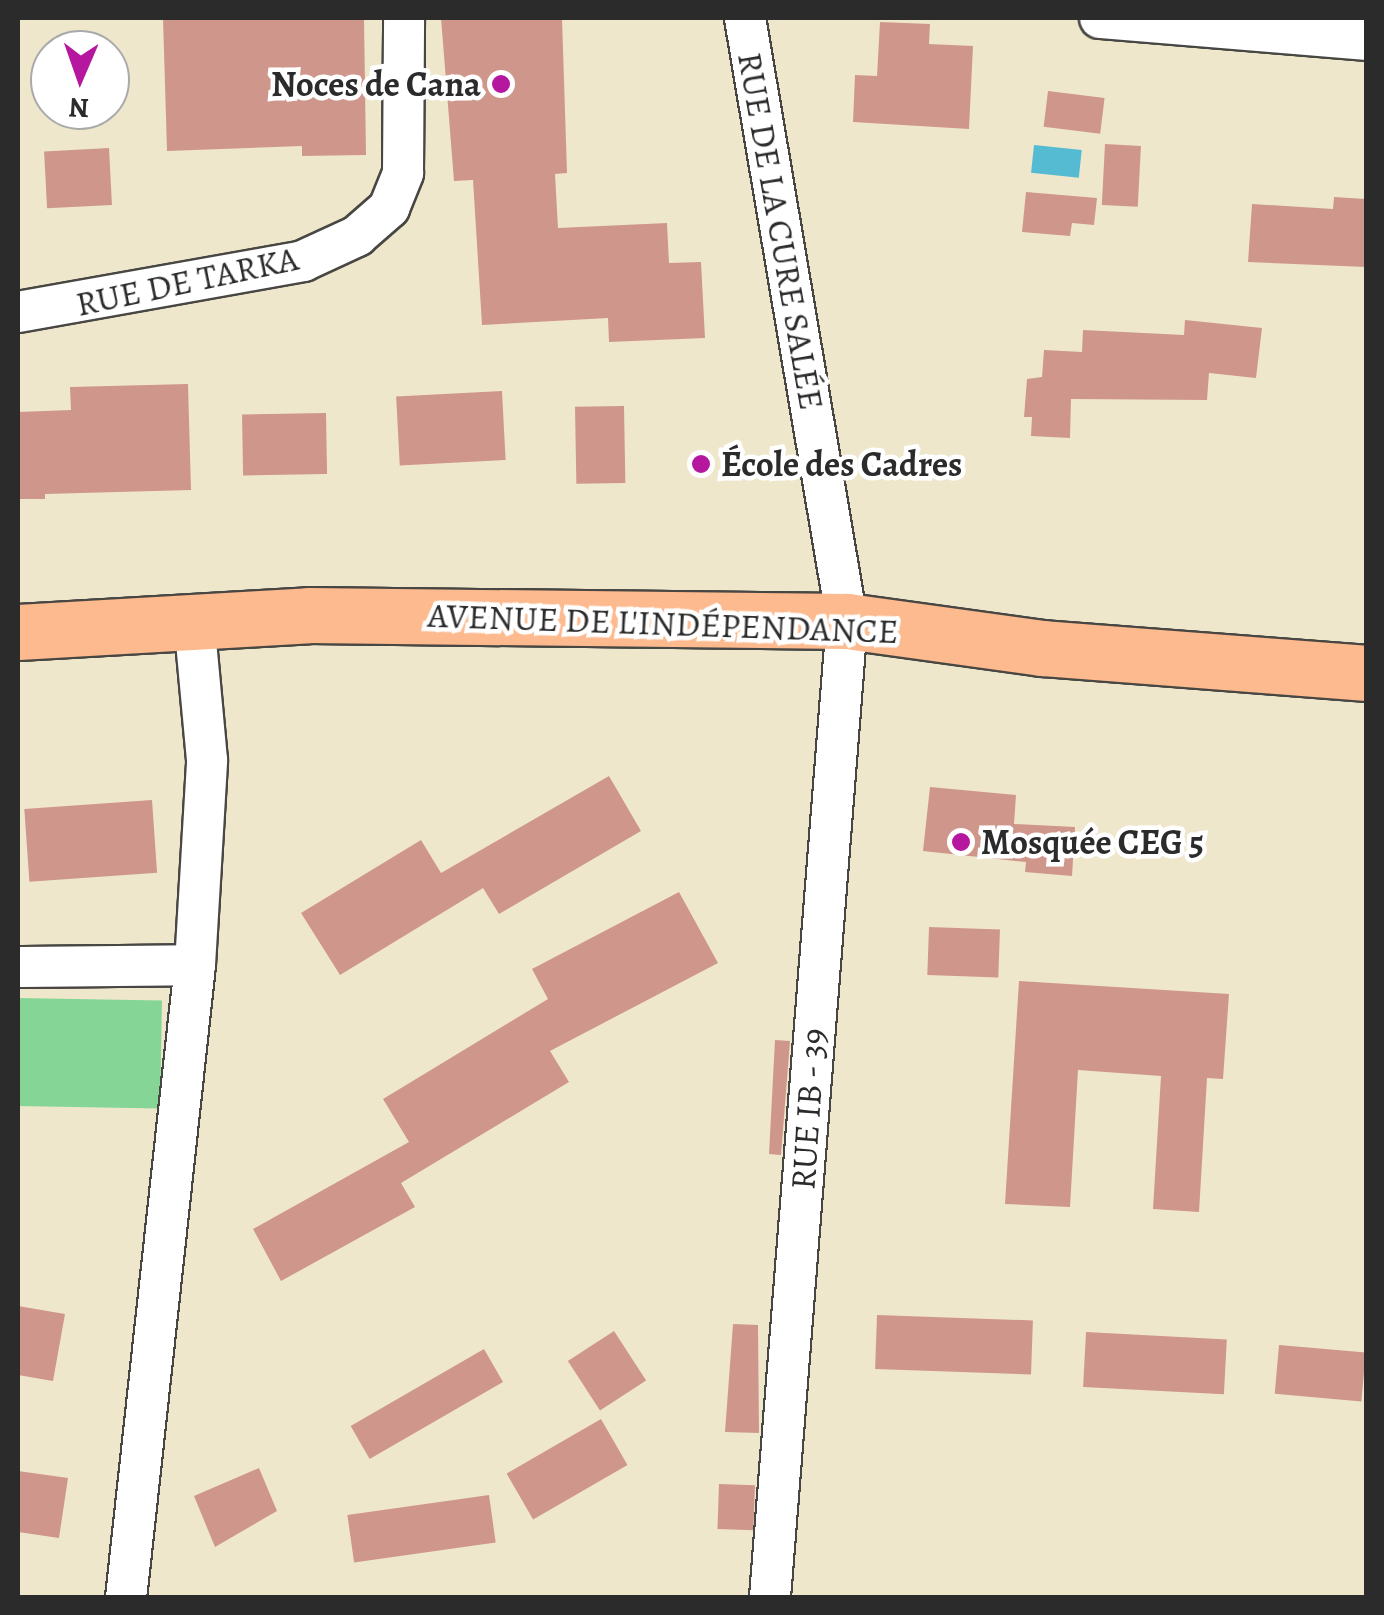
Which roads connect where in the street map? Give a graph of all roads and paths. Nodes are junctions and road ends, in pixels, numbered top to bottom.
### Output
1 (404, 18) edge
2 (745, 18) edge
3 (1100, 18) edge
4 (1366, 40) edge
5 (18, 312) edge
6 (194, 619) junction
7 (847, 621) junction
8 (18, 632) edge
9 (1366, 673) edge
10 (194, 965) junction
11 (18, 966) edge
12 (126, 1598) edge
13 (770, 1598) edge

1 - 5 street, RUE DE TARKA
2 - 7 street, RUE DE LA CURE SALÉE
3 - 4 street
6 - 7 highway, AVENUE DE L'INDÉPENDANCE
6 - 8 highway, AVENUE DE L'INDÉPENDANCE
6 - 10 street
7 - 9 highway, AVENUE DE L'INDÉPENDANCE
7 - 13 street, RUE IB - 39
10 - 11 street
10 - 12 street

